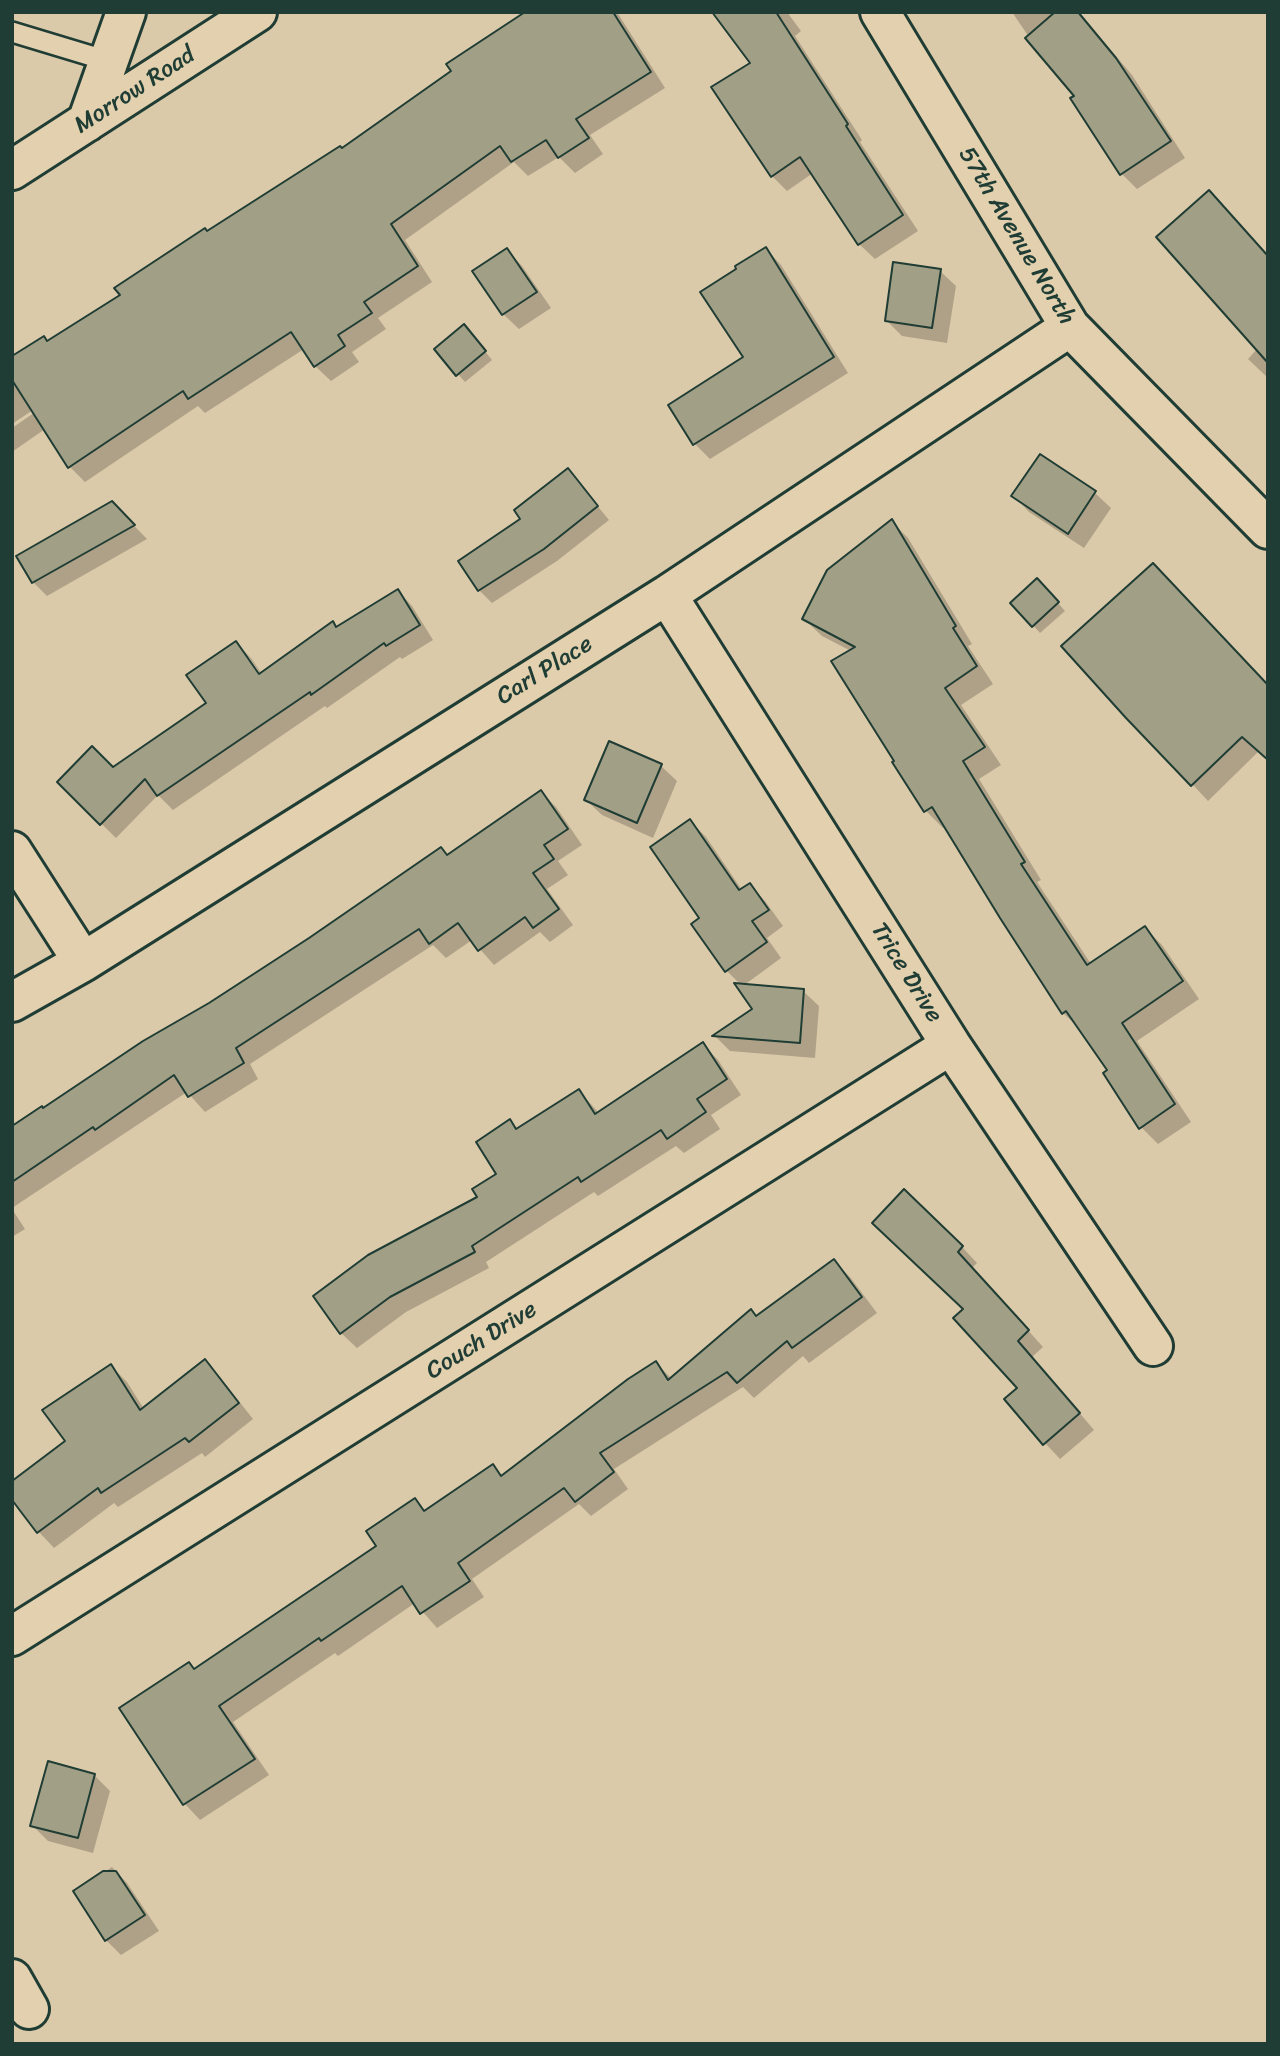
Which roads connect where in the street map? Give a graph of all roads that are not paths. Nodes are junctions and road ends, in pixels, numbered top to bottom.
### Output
1 (126, 12) edge
2 (257, 12) edge
3 (880, 12) edge
4 (12, 32) edge
5 (108, 61) junction
6 (87, 122) junction
7 (12, 170) edge
8 (1070, 327) junction
9 (1268, 529) edge
10 (667, 595) junction
11 (12, 851) edge
12 (83, 962) junction
13 (12, 1002) edge
14 (951, 1045) junction
15 (1153, 1346) dead end
16 (12, 1636) edge

1 - 5 street
2 - 6 street, Morrow Road
3 - 8 street, 57th Avenue North
4 - 5 lane
5 - 6 street
6 - 7 street, Morrow Road
8 - 9 street, 57th Avenue North
8 - 10 street, Carl Place
10 - 12 street, Carl Place
10 - 14 street, Trice Drive
11 - 12 street
12 - 13 street, Carl Place
14 - 15 street, Trice Drive
14 - 16 street, Couch Drive

